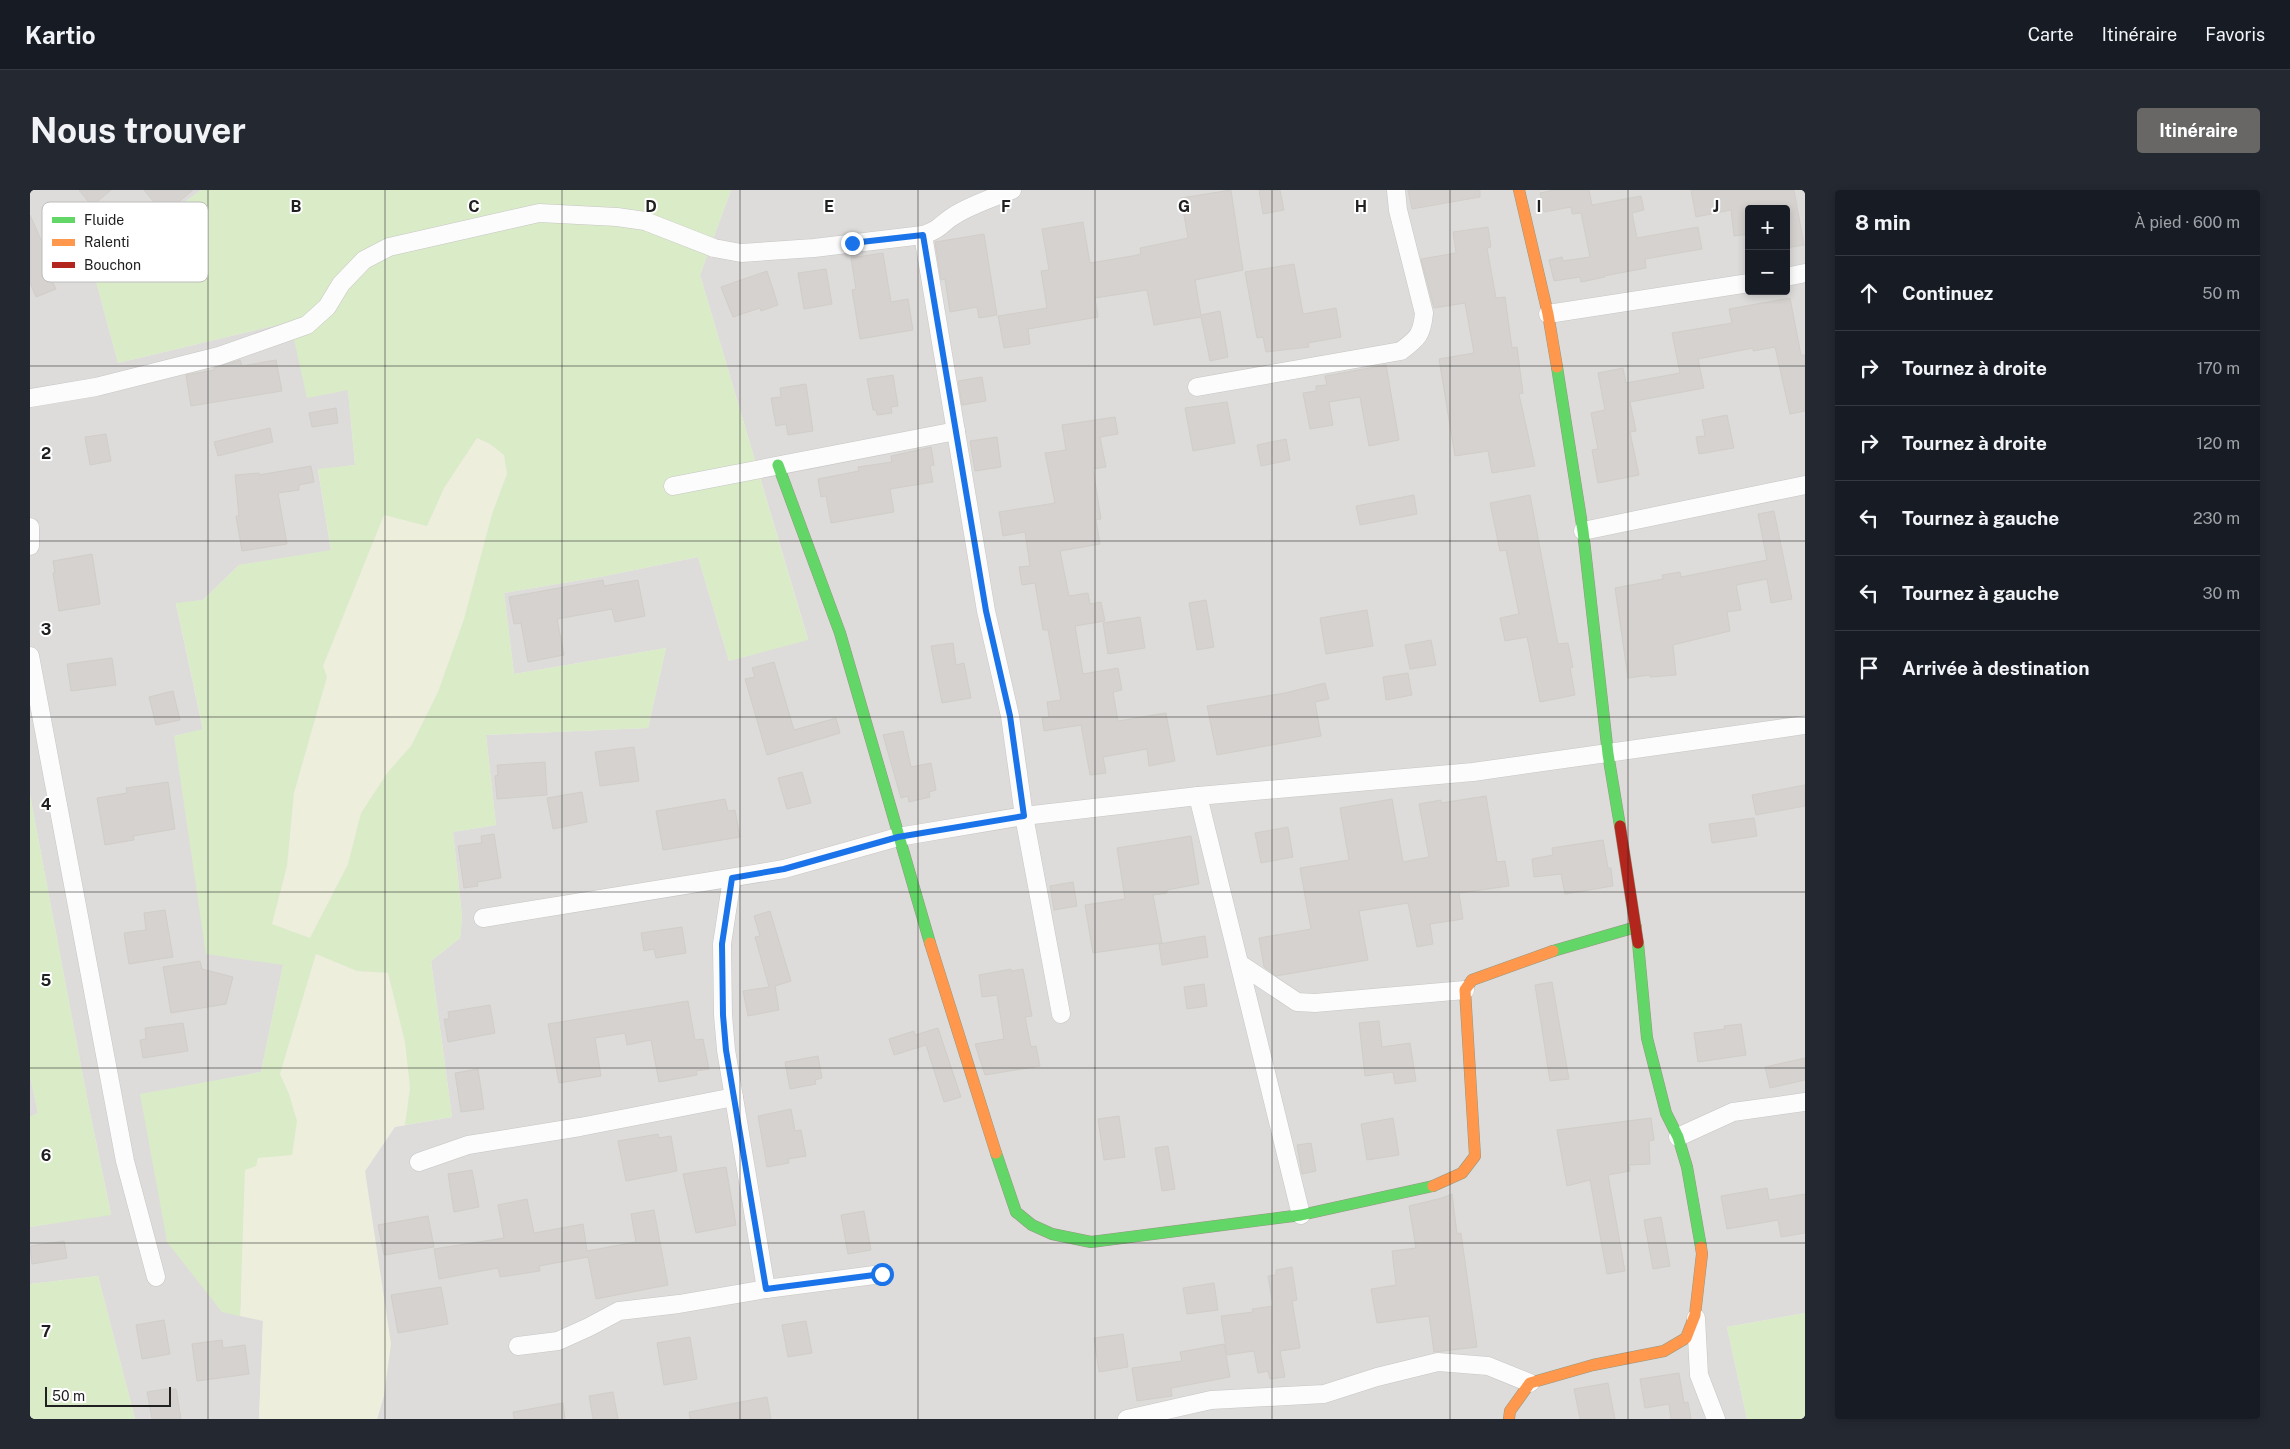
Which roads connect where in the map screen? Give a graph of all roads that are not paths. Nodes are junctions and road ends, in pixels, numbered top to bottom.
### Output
1 (1012, 190) edge
2 (1396, 190) edge
3 (1519, 190) edge
4 (923, 235) junction
5 (1805, 273) edge
6 (1790, 276) edge
7 (1745, 284) edge
8 (1548, 314) junction
9 (1197, 387) dead end
10 (30, 398) edge
11 (956, 431) junction
12 (778, 466) junction
13 (1805, 485) edge
14 (673, 486) dead end
15 (30, 527) edge
16 (1583, 531) junction
17 (30, 546) edge
18 (30, 656) edge
19 (1805, 725) edge
20 (1608, 754) junction
21 (1198, 796) junction
22 (1024, 816) junction
23 (898, 837) junction
24 (732, 878) junction
25 (483, 918) dead end
26 (1636, 927) junction
27 (1240, 964) junction
28 (1465, 990) junction
29 (1061, 1014) dead end
30 (734, 1097) junction
31 (1805, 1102) edge
32 (1678, 1136) junction
33 (418, 1162) dead end
34 (1301, 1215) junction
35 (882, 1274) dead end
36 (156, 1277) dead end
37 (766, 1289) junction
38 (1695, 1315) junction
39 (518, 1346) dead end
40 (1530, 1382) junction
41 (1127, 1419) edge
42 (1509, 1419) edge
43 (1716, 1419) edge

1 - 4 street
2 - 9 street
3 - 8 street
4 - 10 street
4 - 11 street
5 - 6 street
7 - 8 street
8 - 16 street
11 - 12 street
11 - 22 street
12 - 14 street
12 - 23 street
13 - 16 street
15 - 17 street
16 - 20 street
18 - 36 street
19 - 20 street
20 - 21 street
20 - 26 street
21 - 22 street
21 - 27 street
22 - 23 street
22 - 29 street
23 - 24 street
23 - 34 street
24 - 25 street
24 - 30 street
26 - 28 street
26 - 32 street
27 - 28 street
27 - 34 street
28 - 34 street
30 - 33 street
30 - 37 street
31 - 32 street
32 - 38 street
35 - 37 street
37 - 39 street
38 - 40 street
38 - 43 street
40 - 41 street
40 - 42 street

